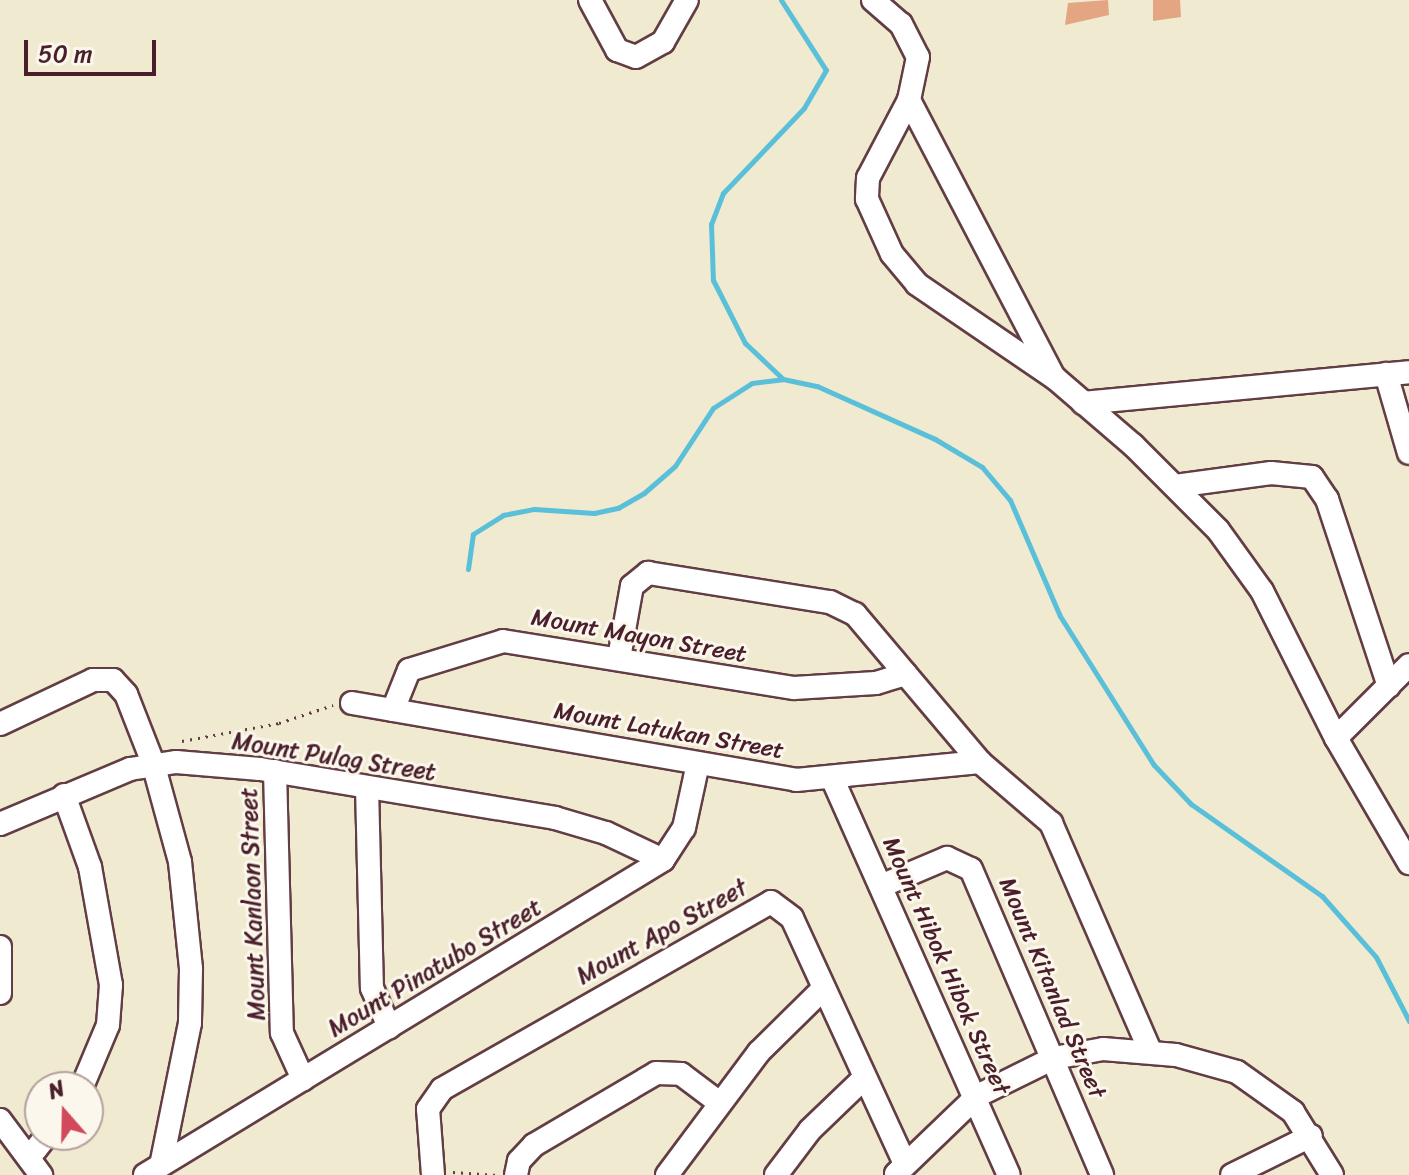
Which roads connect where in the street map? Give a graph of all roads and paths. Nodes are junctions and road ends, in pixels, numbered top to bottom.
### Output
1 (590, 0) edge
2 (687, 0) edge
3 (873, 0) edge
4 (909, 100) junction
5 (1409, 372) edge
6 (1386, 374) junction
7 (1055, 378) junction
8 (1083, 403) junction
9 (1409, 453) edge
10 (1175, 486) junction
11 (619, 658) junction
12 (1409, 665) edge
13 (906, 674) junction
14 (1389, 686) junction
15 (352, 703) joint
16 (393, 710) junction
17 (0, 724) edge
18 (1336, 738) junction
19 (980, 762) junction
20 (153, 763) junction
21 (698, 763) junction
22 (275, 771) junction
23 (833, 780) junction
24 (367, 787) junction
25 (64, 795) junction
26 (0, 824) edge
27 (663, 860) junction
28 (1409, 863) edge
29 (881, 886) junction
30 (0, 947) edge
31 (824, 988) junction
32 (0, 993) edge
33 (389, 1027) junction
34 (1150, 1051) junction
35 (1054, 1058) junction
36 (89, 1071) edge
37 (865, 1077) junction
38 (303, 1079) junction
39 (977, 1096) junction
40 (717, 1101) junction
41 (0, 1120) edge
42 (1311, 1136) junction
43 (35, 1167) edge
44 (153, 1170) edge
45 (900, 1170) edge
46 (433, 1172) edge
47 (497, 1175) edge
48 (516, 1175) edge
49 (667, 1175) edge
50 (776, 1175) edge
51 (1009, 1175) edge
52 (1102, 1175) edge
53 (1232, 1175) edge
54 (1332, 1175) edge

1 - 2 street
3 - 4 street
4 - 7 street
4 - 7 street
5 - 6 street
6 - 8 street
6 - 9 street
7 - 8 street
8 - 10 street
10 - 14 street
10 - 18 street
11 - 13 street, Mount Mayon Street
11 - 13 street
11 - 16 street, Mount Mayon Street
12 - 14 street
13 - 19 street
14 - 18 street
15 - 16 street, Mount Latukan Street
15 - 20 path
16 - 21 street, Mount Latukan Street
17 - 20 street
18 - 28 street
19 - 23 street, Mount Latukan Street
19 - 34 street
20 - 22 street, Mount Pulag Street
20 - 25 street, Mount Pulag Street
20 - 44 street
21 - 23 street, Mount Latukan Street
21 - 27 street, Mount Pinatubo Street
22 - 24 street, Mount Pulag Street
22 - 38 street, Mount Kanlaon Street
23 - 29 street, Mount Hibok Hibok Street
24 - 27 street, Mount Pulag Street
24 - 33 street
25 - 26 street, Mount Pulag Street
25 - 36 street
27 - 33 street, Mount Pinatubo Street
29 - 35 street, Mount Kitanlad Street
29 - 39 street, Mount Hibok Hibok Street
30 - 32 street
31 - 37 street, Mount Apo Street
31 - 40 street
31 - 46 street, Mount Apo Street
33 - 38 street, Mount Pinatubo Street
34 - 35 street
34 - 42 street
35 - 39 street
35 - 52 street, Mount Kitanlad Street
37 - 45 street, Mount Apo Street
37 - 50 street
38 - 44 street, Mount Pinatubo Street
39 - 45 street
39 - 51 street, Mount Hibok Hibok Street
40 - 48 street
40 - 49 street
41 - 43 street
42 - 53 street
42 - 54 street
46 - 47 path

